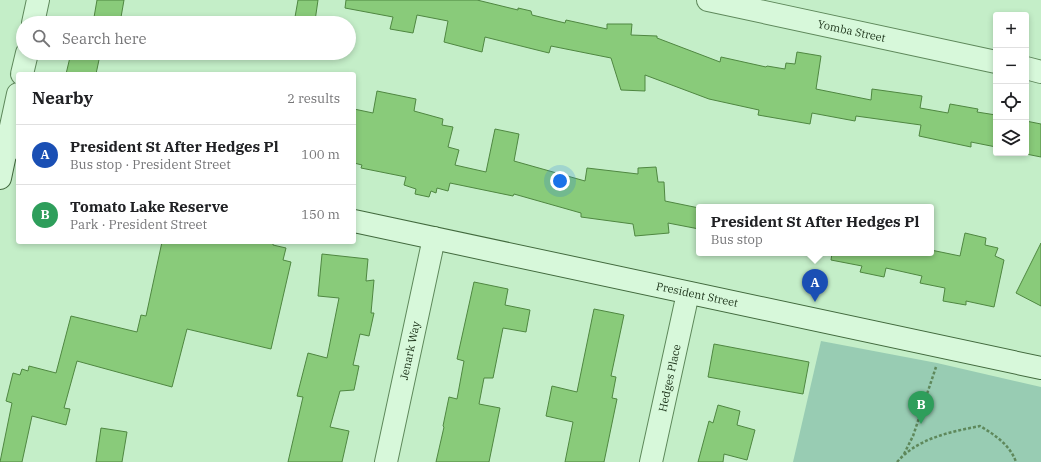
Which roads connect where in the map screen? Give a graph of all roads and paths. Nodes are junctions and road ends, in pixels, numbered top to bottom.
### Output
1 (38, 0) edge
2 (708, 0) edge
3 (35, 16) edge
4 (25, 60) edge
5 (993, 61) edge
6 (1029, 69) edge
7 (22, 72) edge
8 (1041, 72) edge
9 (16, 111) edge
10 (12, 146) edge
11 (0, 178) edge
12 (356, 221) edge
13 (434, 238) junction
14 (688, 293) junction
15 (937, 362) dead end
16 (1041, 368) edge
17 (904, 454) junction
18 (386, 462) edge
19 (651, 462) edge
20 (897, 462) edge
21 (1016, 462) edge

1 - 3 street
2 - 5 street, Yomba Street
4 - 7 street
6 - 8 street
9 - 10 street
10 - 11 street
12 - 13 street, President Street
13 - 14 street, President Street
13 - 18 street, Jenark Way
14 - 16 street, President Street
14 - 19 street, Hedges Place
15 - 17 path
17 - 20 path
17 - 21 path

